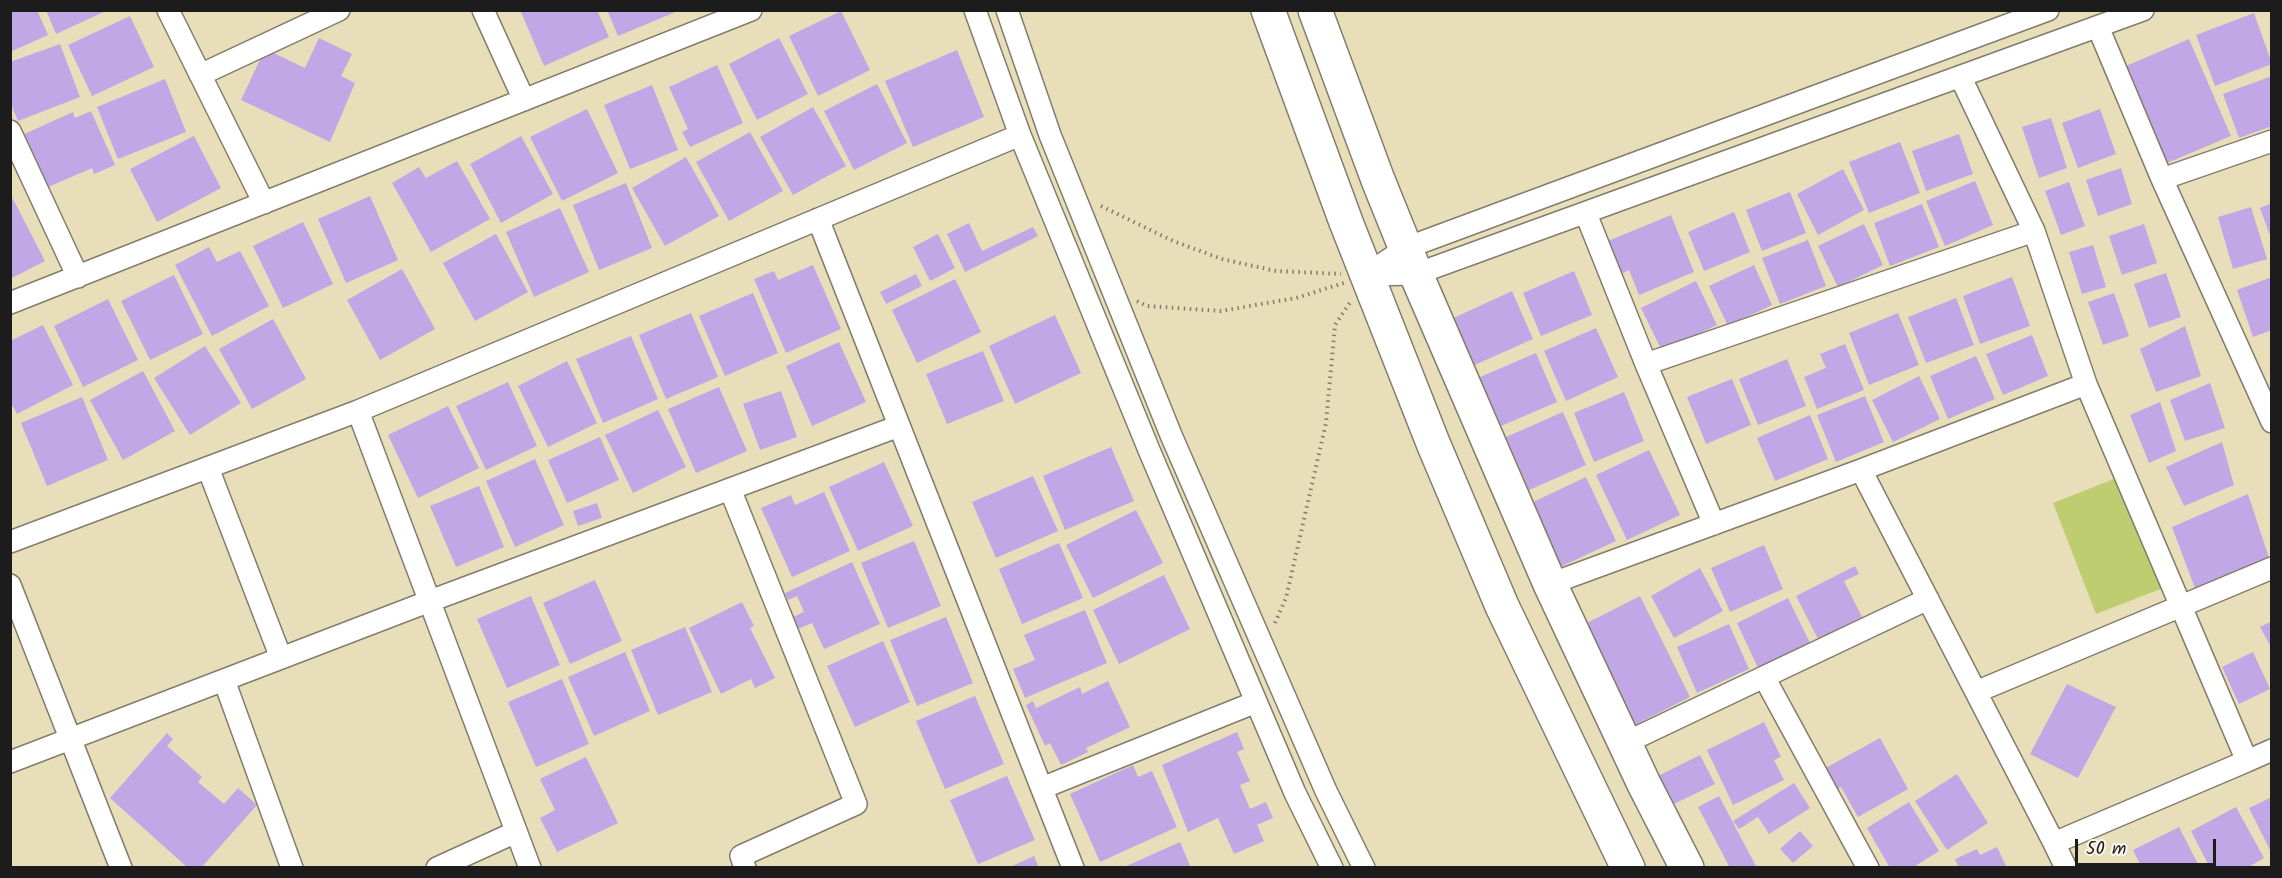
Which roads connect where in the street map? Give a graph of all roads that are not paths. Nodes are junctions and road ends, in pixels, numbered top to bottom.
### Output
1 (168, 10) edge
2 (339, 10) edge
3 (483, 10) edge
4 (751, 10) edge
5 (975, 10) edge
6 (1007, 10) edge
7 (1268, 10) edge
8 (1316, 10) edge
9 (2048, 10) edge
10 (2143, 10) edge
11 (728, 15) edge
12 (2098, 27) junction
13 (200, 75) junction
14 (1961, 78) junction
15 (524, 100) junction
16 (10, 131) edge
17 (1020, 135) junction
18 (2271, 141) edge
19 (2162, 179) junction
20 (264, 203) junction
21 (1586, 214) junction
22 (818, 219) junction
23 (2034, 231) junction
24 (1411, 261) junction
25 (1366, 275) junction
26 (78, 277) junction
27 (10, 303) edge
28 (1646, 364) junction
29 (2086, 384) junction
30 (358, 411) junction
31 (2271, 422) edge
32 (899, 426) junction
33 (208, 468) junction
34 (1861, 470) junction
35 (730, 489) junction
36 (1714, 524) junction
37 (10, 542) edge
38 (2271, 568) edge
39 (1550, 584) junction
40 (10, 585) edge
41 (1928, 599) junction
42 (430, 601) junction
43 (2181, 604) junction
44 (281, 658) junction
45 (1764, 677) junction
46 (224, 680) junction
47 (1976, 692) junction
48 (1256, 702) junction
49 (70, 739) junction
50 (1625, 743) junction
51 (2271, 750) edge
52 (2247, 761) junction
53 (10, 762) edge
54 (1042, 788) junction
55 (516, 832) junction
56 (2054, 843) junction
57 (121, 867) edge
58 (292, 867) edge
59 (437, 867) edge
60 (530, 867) edge
61 (745, 867) edge
62 (1073, 867) edge
63 (1332, 867) edge
64 (1364, 867) edge
65 (1628, 867) edge
66 (1687, 867) edge
67 (1868, 867) edge
68 (2066, 867) edge

1 - 13 street
2 - 13 street
3 - 15 street
4 - 11 street
5 - 17 street
6 - 64 street
7 - 25 main road
8 - 24 main road
9 - 24 street
10 - 12 street
11 - 15 street
12 - 14 street
12 - 19 street
13 - 20 street
14 - 21 street
14 - 23 street
15 - 20 street
16 - 26 street
17 - 22 street
17 - 48 street
18 - 19 street
19 - 31 street
20 - 26 street
21 - 24 street
21 - 28 street
22 - 30 street
22 - 32 street
23 - 28 street
23 - 29 street
24 - 25 street
24 - 39 main road
25 - 65 main road
26 - 27 street
28 - 36 street
29 - 34 street
29 - 43 street
30 - 33 street
30 - 42 street
32 - 35 street
32 - 54 street
33 - 37 street
33 - 44 street
34 - 36 street
34 - 41 street
35 - 42 street
35 - 61 street
36 - 39 street
38 - 43 street
39 - 50 main road
40 - 49 street
41 - 45 street
41 - 47 street
42 - 44 street
42 - 55 street
43 - 47 street
43 - 52 street
44 - 46 street
45 - 50 street
45 - 67 street
46 - 49 street
46 - 58 street
47 - 56 street
48 - 54 street
48 - 63 street
49 - 53 street
49 - 57 street
50 - 66 main road
51 - 52 street
52 - 56 street
54 - 62 street
55 - 59 street
55 - 60 street
56 - 68 street

